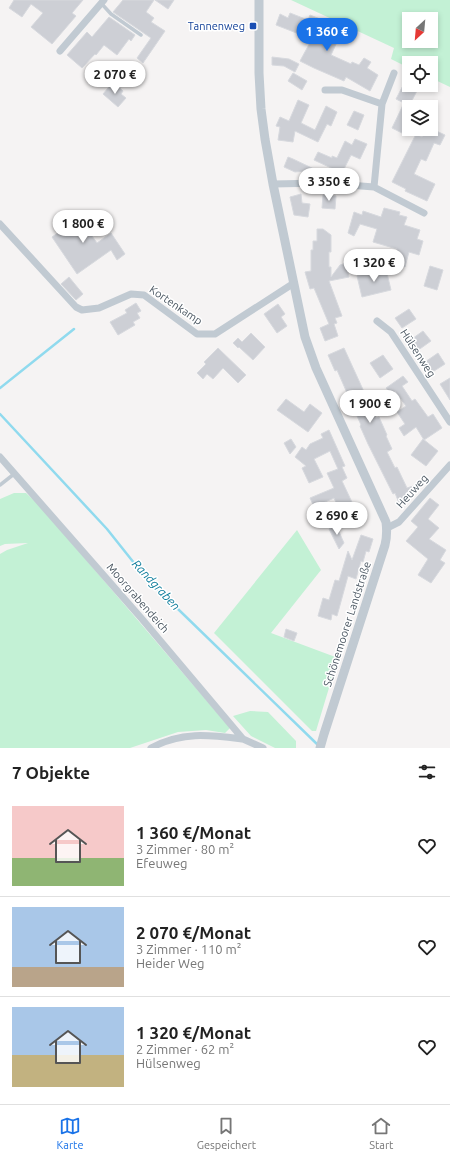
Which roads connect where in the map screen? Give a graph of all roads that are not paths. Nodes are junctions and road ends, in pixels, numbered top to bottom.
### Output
1 (259, 0) edge
2 (102, 2) edge
3 (141, 34) dead end
4 (60, 51) dead end
5 (394, 73) dead end
6 (325, 90) dead end
7 (382, 104) junction
8 (273, 184) junction
9 (374, 187) junction
10 (424, 213) dead end
11 (0, 224) edge
12 (294, 283) junction
13 (377, 321) dead end
14 (450, 422) edge
15 (0, 457) edge
16 (450, 465) edge
17 (14, 474) junction
18 (0, 485) edge
19 (387, 528) junction
20 (243, 739) junction
21 (151, 748) edge
22 (263, 748) edge
23 (320, 748) edge

1 - 8 street, Schönemoorer Landstraße
2 - 3 lane
2 - 4 street
5 - 7 street
6 - 7 street
7 - 9 street
8 - 9 street
8 - 12 street, Schönemoorer Landstraße
9 - 10 street
11 - 12 street, Kortenkamp
12 - 19 street, Schönemoorer Landstraße
13 - 14 street, Hülsenweg
15 - 17 street, Moorgrabendeich
16 - 19 street, Heuweg
17 - 18 lane
17 - 20 street, Moorgrabendeich
19 - 23 street, Schönemoorer Landstraße
20 - 21 street
20 - 22 street, Moorgrabendeich

